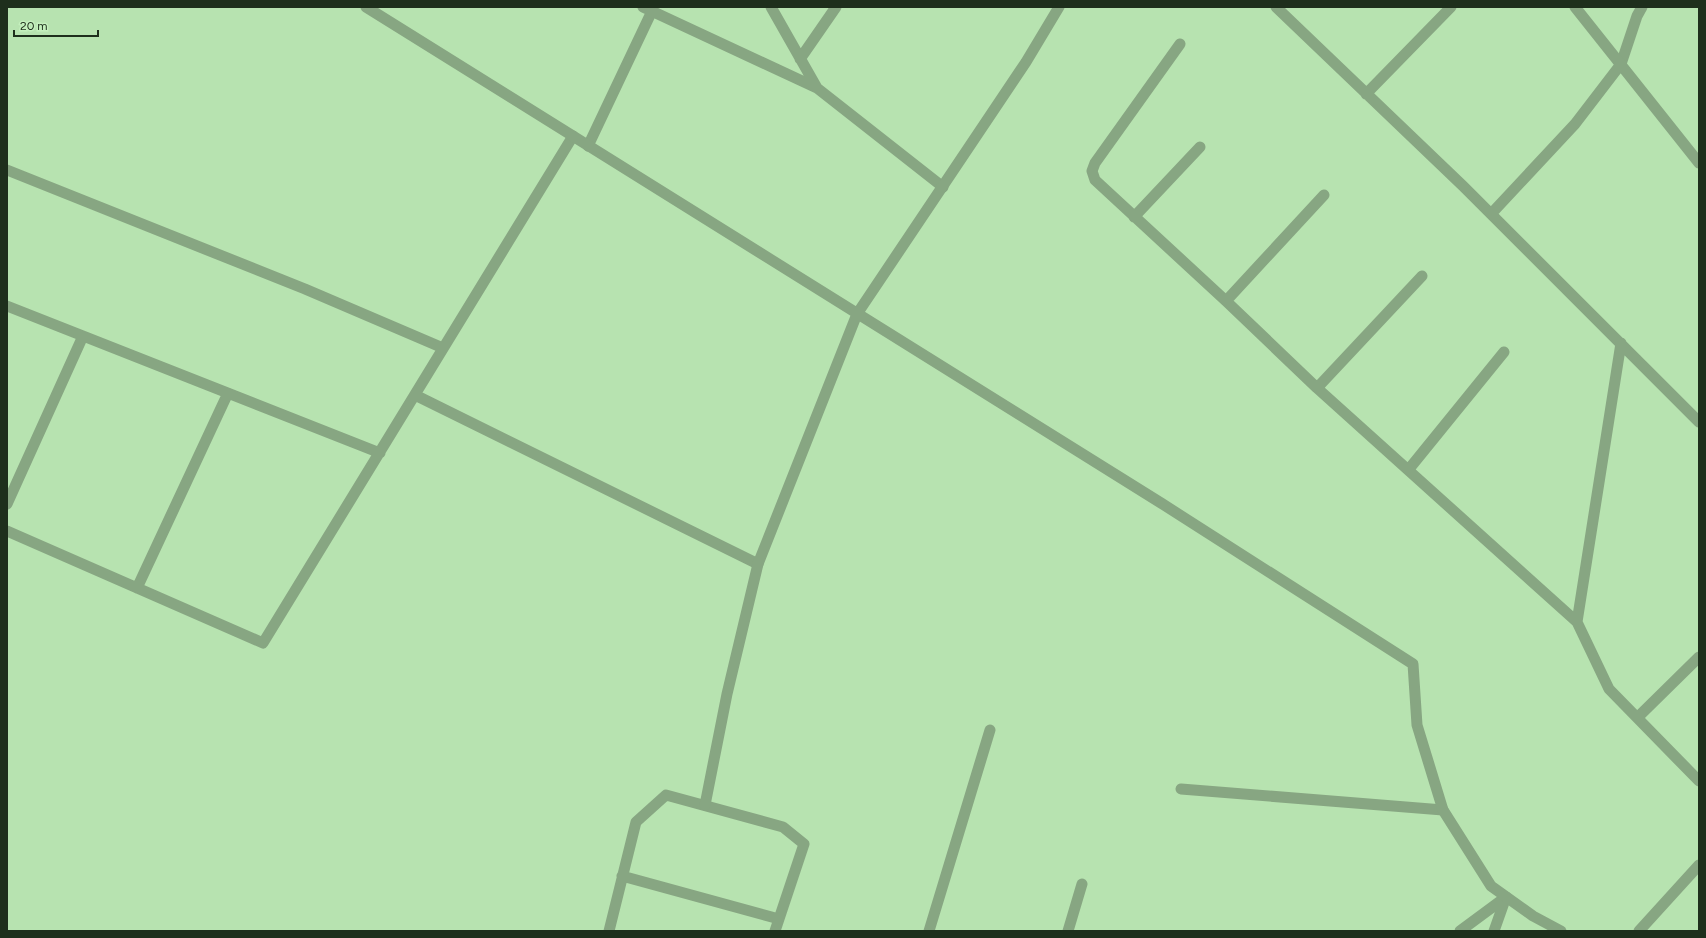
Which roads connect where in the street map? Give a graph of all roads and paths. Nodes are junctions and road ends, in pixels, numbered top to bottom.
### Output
1 (366, 7) edge
2 (770, 7) edge
3 (836, 7) edge
4 (1060, 7) edge
5 (1276, 7) edge
6 (1451, 7) edge
7 (1575, 7) edge
8 (1642, 7) edge
9 (647, 9) edge
10 (1180, 44) dead end
11 (800, 59) junction
12 (1621, 64) junction
13 (817, 88) junction
14 (1366, 94) junction
15 (573, 136) junction
16 (588, 146) junction
17 (1200, 147) dead end
18 (1699, 163) edge
19 (7, 170) edge
20 (943, 187) junction
21 (1324, 195) dead end
22 (1491, 214) junction
23 (1134, 217) junction
24 (1422, 276) dead end
25 (1226, 301) junction
26 (7, 306) edge
27 (857, 314) junction
28 (83, 336) junction
29 (1621, 343) junction
30 (443, 348) junction
31 (1504, 352) dead end
32 (1317, 388) junction
33 (228, 393) junction
34 (415, 395) junction
35 (1699, 422) edge
36 (380, 453) junction
37 (1409, 469) junction
38 (7, 504) edge
39 (7, 531) edge
40 (758, 564) junction
41 (137, 588) junction
42 (1577, 622) junction
43 (1699, 657) edge
44 (1638, 717) junction
45 (990, 730) dead end
46 (1699, 781) edge
47 (1181, 789) dead end
48 (705, 805) junction
49 (1443, 810) junction
50 (1699, 865) edge
51 (622, 876) junction
52 (1082, 884) dead end
53 (1506, 897) junction
54 (779, 919) junction
55 (609, 931) edge
56 (775, 931) edge
57 (930, 931) edge
58 (1068, 931) edge
59 (1460, 931) edge
60 (1494, 931) edge
61 (1561, 931) edge
62 (1639, 931) edge

1 - 15 street
2 - 11 street
3 - 11 street
4 - 20 street
5 - 14 street
6 - 14 street
7 - 12 street
8 - 12 street
9 - 13 street
9 - 16 street
10 - 23 street
11 - 13 street
12 - 18 street
12 - 22 street
13 - 20 street
14 - 22 street
15 - 16 street
15 - 30 street
16 - 27 street
17 - 23 street
19 - 30 street
20 - 27 street
21 - 25 street
22 - 29 street
23 - 25 street
24 - 32 street
25 - 32 street
26 - 28 street
27 - 40 street
27 - 49 street
28 - 33 street
28 - 38 street
29 - 35 street
29 - 42 street
30 - 34 street
31 - 37 street
32 - 37 street
33 - 36 street
33 - 41 street
34 - 36 street
34 - 40 street
36 - 41 street
37 - 42 street
39 - 41 street
40 - 48 street
42 - 44 street
43 - 44 street
44 - 46 street
45 - 57 street
47 - 49 street
48 - 51 street
48 - 54 street
49 - 53 street
50 - 62 street
51 - 54 street
51 - 55 street
52 - 58 street
53 - 59 street
53 - 60 street
53 - 61 street
54 - 56 street

